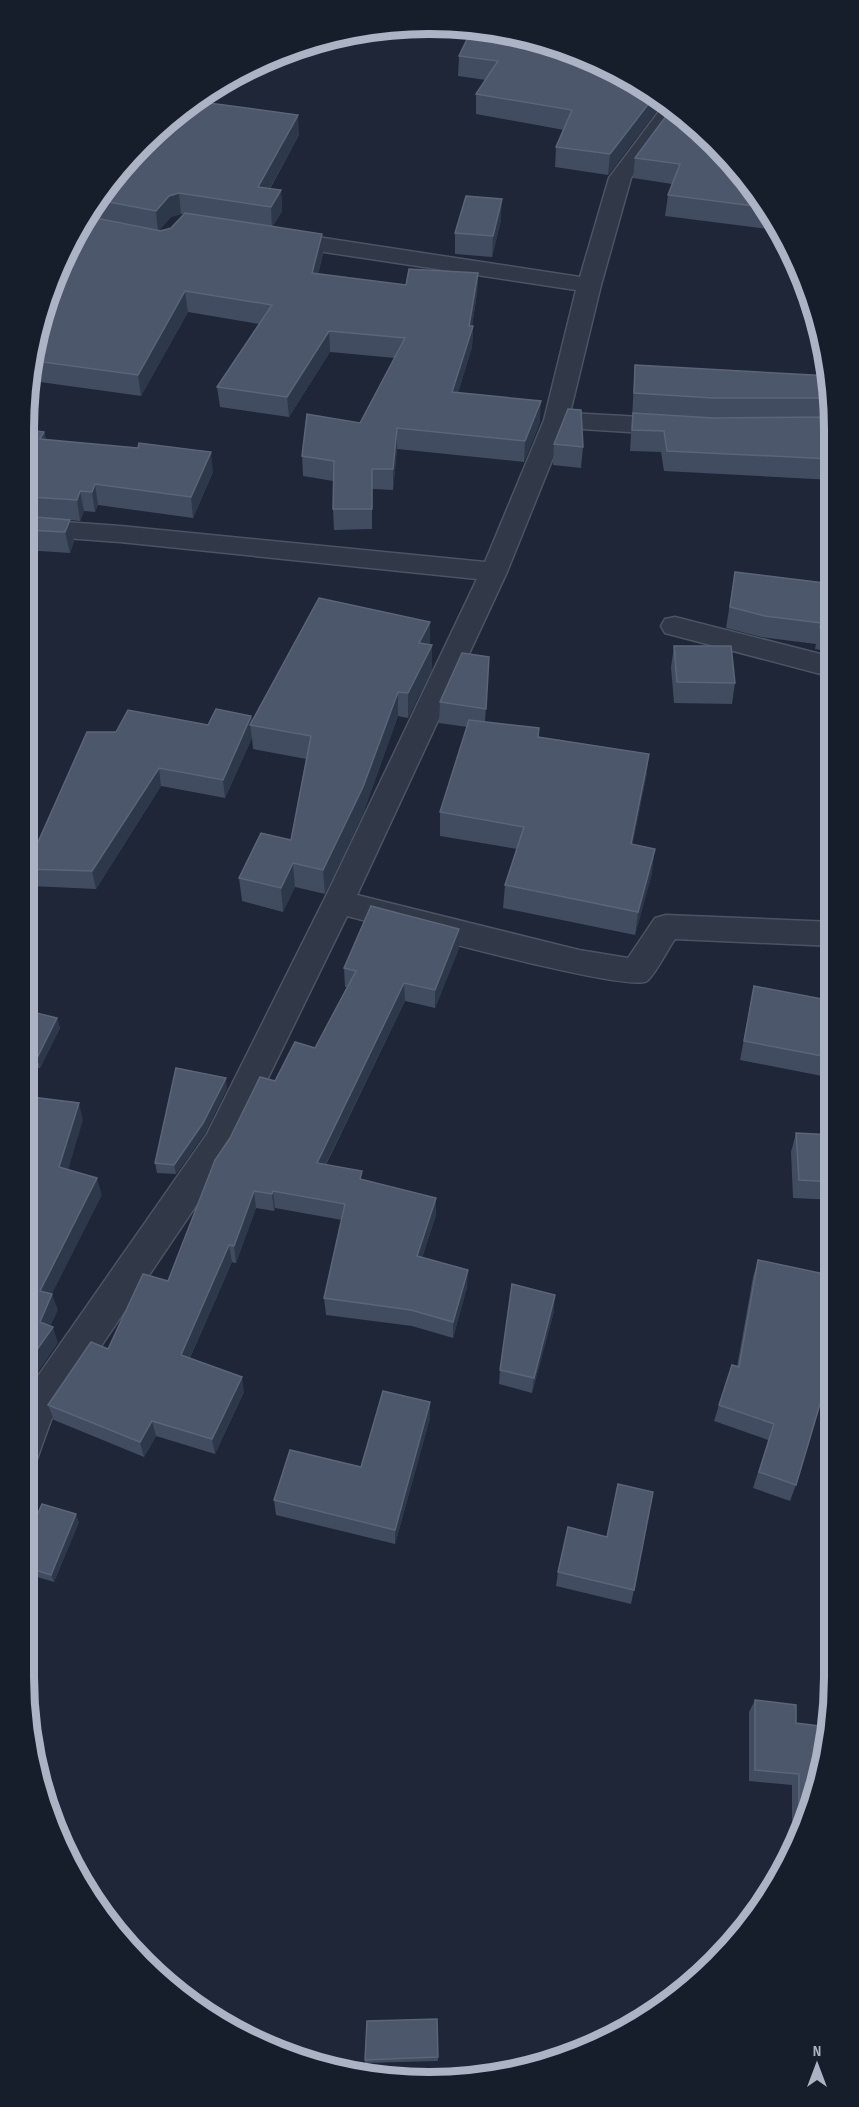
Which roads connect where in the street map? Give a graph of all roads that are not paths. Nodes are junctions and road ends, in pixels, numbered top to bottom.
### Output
1 (667, 114) edge
2 (251, 234) edge
3 (589, 285) junction
4 (556, 420) junction
5 (698, 428) edge
6 (34, 528) edge
7 (494, 572) junction
8 (675, 626) dead end
9 (824, 665) edge
10 (338, 902) junction
11 (824, 934) edge
12 (34, 1415) edge

1 - 3 street
2 - 3 street
3 - 4 street
4 - 5 street
4 - 7 street
6 - 7 street
7 - 10 street
8 - 9 street
10 - 11 street
10 - 12 street

